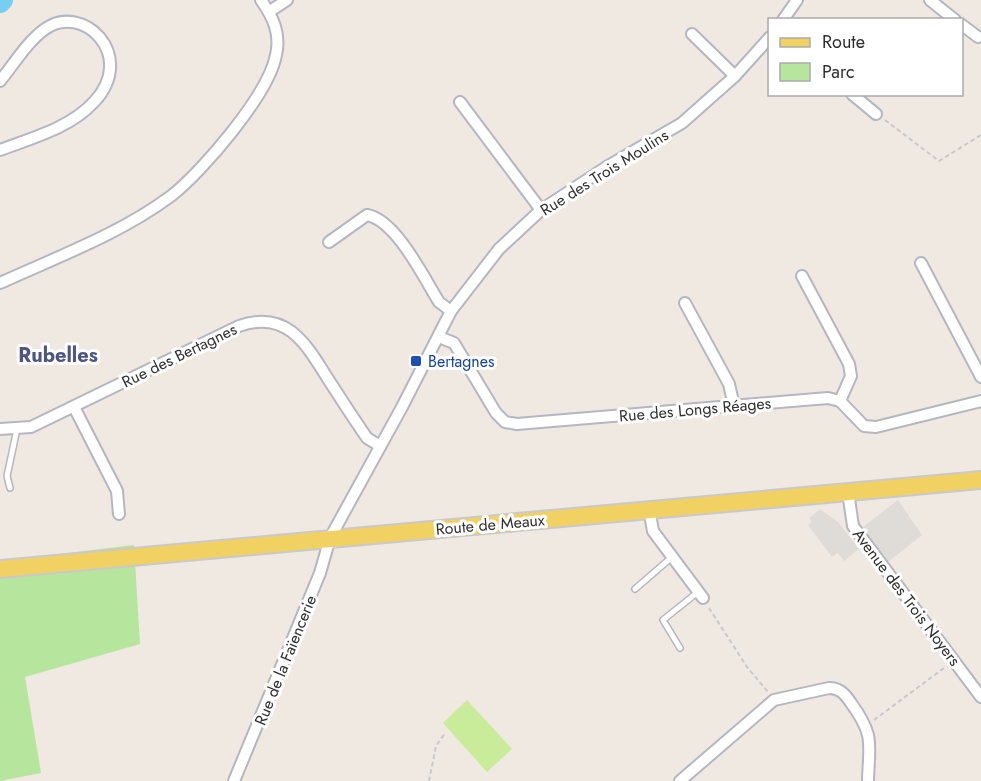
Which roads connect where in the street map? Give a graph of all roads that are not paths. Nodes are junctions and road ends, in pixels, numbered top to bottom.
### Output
1 (261, 0) edge
2 (287, 0) edge
3 (797, 0) edge
4 (930, 0) edge
5 (270, 11) junction
6 (784, 18) edge
7 (952, 18) edge
8 (963, 25) edge
9 (692, 34) dead end
10 (978, 37) dead end
11 (768, 39) edge
12 (735, 76) junction
13 (0, 81) edge
14 (854, 96) edge
15 (460, 102) dead end
16 (876, 114) road end
17 (0, 150) edge
18 (541, 210) junction
19 (329, 242) dead end
20 (921, 263) dead end
21 (802, 276) dead end
22 (0, 283) edge
23 (685, 303) dead end
24 (451, 311) junction
25 (439, 337) junction
26 (981, 377) edge
27 (981, 400) edge
28 (840, 401) junction
29 (734, 406) junction
30 (74, 407) junction
31 (0, 429) edge
32 (17, 429) junction
33 (380, 446) junction
34 (981, 480) edge
35 (10, 488) dead end
36 (848, 492) junction
37 (649, 509) junction
38 (118, 514) dead end
39 (330, 538) junction
40 (672, 557) junction
41 (0, 569) edge
42 (635, 590) dead end
43 (700, 595) joint
44 (680, 648) dead end
45 (981, 697) edge
46 (234, 781) edge
47 (680, 781) edge
48 (868, 781) edge

1 - 5 street
2 - 5 street
3 - 6 street
4 - 7 street
5 - 22 street
8 - 10 street
9 - 12 street
11 - 12 street, Rue des Trois Moulins
12 - 18 street, Rue des Trois Moulins
13 - 17 street
14 - 16 street
15 - 18 street
18 - 24 street, Rue des Trois Moulins
19 - 24 street
20 - 26 street
21 - 28 street
23 - 29 street
24 - 25 street, Rue des Trois Moulins
25 - 29 street, Rue des Longs Réages
25 - 33 street, Rue des Trois Moulins
27 - 28 street
28 - 29 street, Rue des Longs Réages
30 - 32 street, Rue des Bertagnes
30 - 33 street, Rue des Bertagnes
30 - 38 street
31 - 32 street, Rue des Bertagnes
32 - 35 lane
33 - 39 street, Rue des Trois Moulins
34 - 36 main road, Route de Meaux
36 - 37 main road, Route de Meaux
36 - 45 street, Avenue des Trois Noyers
37 - 39 main road, Route de Meaux
37 - 40 street
39 - 41 main road, Route de Meaux
39 - 46 street, Rue de la Faïencerie
40 - 42 lane
40 - 43 street
43 - 44 lane
47 - 48 street

